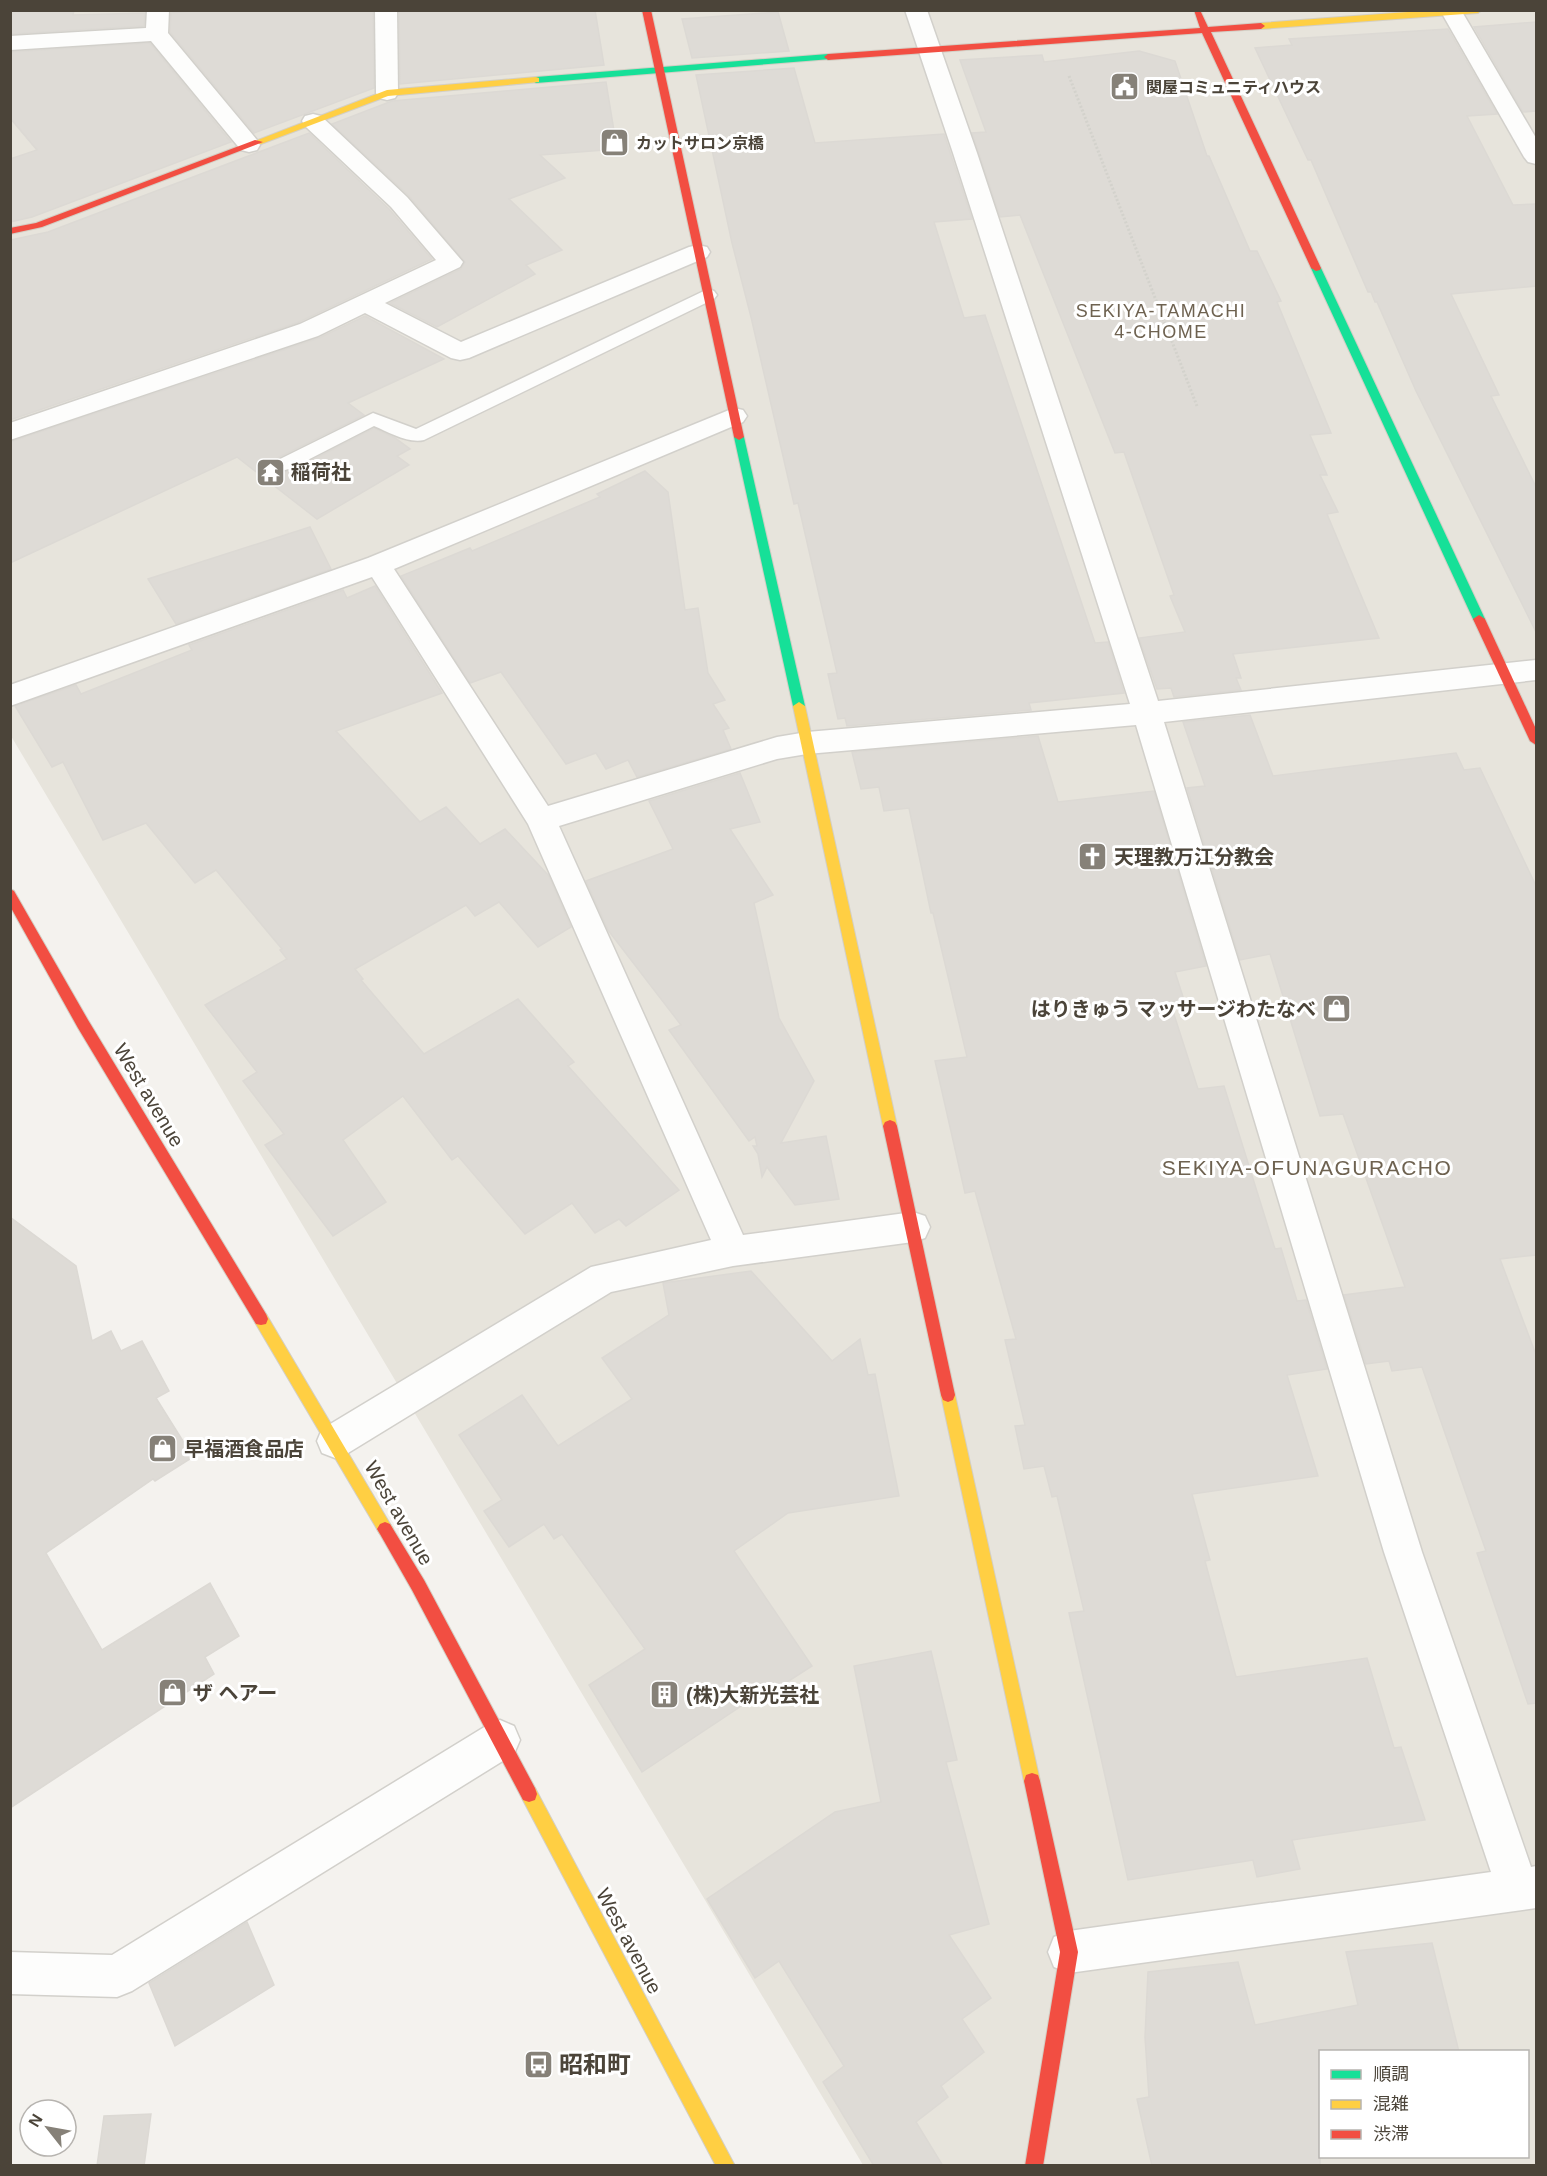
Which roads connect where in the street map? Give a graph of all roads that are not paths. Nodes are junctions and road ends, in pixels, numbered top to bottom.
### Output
1 (158, 10) edge
2 (386, 10) edge
3 (646, 10) edge
4 (916, 10) edge
5 (1197, 10) edge
6 (1478, 10) edge
7 (1451, 11) edge
8 (1206, 30) junction
9 (157, 34) junction
10 (10, 43) edge
11 (929, 50) junction
12 (657, 69) junction
13 (387, 93) junction
14 (313, 121) junction
15 (249, 145) junction
16 (1536, 158) edge
17 (10, 231) edge
18 (698, 252) junction
19 (708, 296) junction
20 (365, 303) junction
21 (734, 416) junction
22 (10, 432) edge
23 (285, 464) dead end
24 (378, 565) junction
25 (1536, 670) edge
26 (1506, 674) junction
27 (10, 696) edge
28 (1147, 713) junction
29 (1536, 741) edge
30 (807, 743) junction
31 (541, 820) junction
32 (10, 894) edge
33 (913, 1227) junction
34 (734, 1251) junction
35 (335, 1441) junction
36 (500, 1740) junction
37 (1527, 1888) edge
38 (1069, 1952) junction
39 (10, 1973) edge
40 (726, 2166) edge
41 (1034, 2166) edge

1 - 9 street
2 - 13 street
3 - 12 main road
4 - 11 street
5 - 8 main road
6 - 7 main road
7 - 8 main road
7 - 16 street
8 - 11 main road
8 - 26 main road
9 - 10 street
9 - 15 street
11 - 12 main road
11 - 28 street
12 - 13 main road
12 - 18 main road
13 - 14 main road
14 - 15 main road
14 - 20 street
15 - 17 main road
18 - 19 main road
18 - 20 street
19 - 21 main road
19 - 23 lane
20 - 22 street
21 - 24 street
21 - 30 main road
24 - 27 street
24 - 31 street
25 - 26 street
26 - 28 street
26 - 29 main road
28 - 30 street
28 - 37 street
30 - 31 street
30 - 33 main road
31 - 34 street
32 - 35 main road, West avenue
33 - 34 street
33 - 38 main road
34 - 35 street
35 - 36 main road, West avenue
36 - 39 street
36 - 40 main road, West avenue
37 - 38 street
38 - 41 main road

